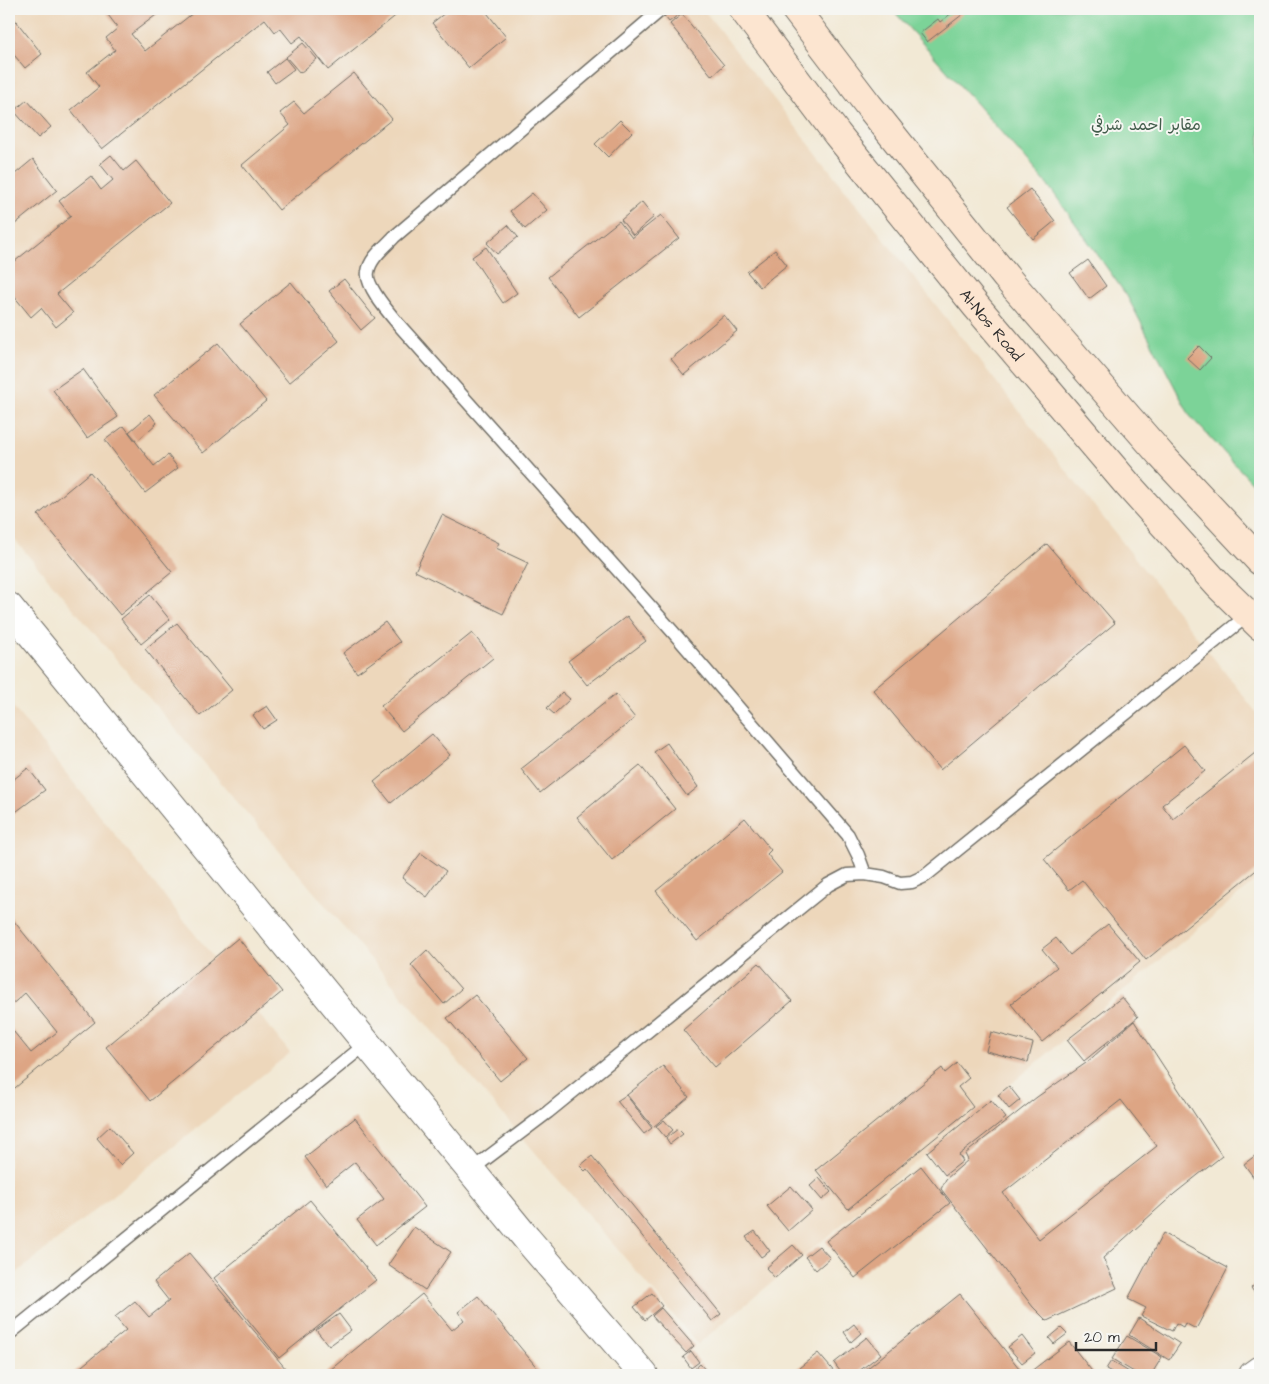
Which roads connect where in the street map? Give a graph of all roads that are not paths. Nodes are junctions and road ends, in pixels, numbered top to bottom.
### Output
1 (662, 9) edge
2 (743, 9) edge
3 (795, 9) edge
4 (1260, 562) edge
5 (9, 607) edge
6 (1254, 620) edge
7 (865, 874) junction
8 (366, 1044) junction
9 (471, 1170) junction
10 (9, 1334) edge
11 (1260, 1370) edge
12 (644, 1375) edge
13 (1253, 1375) edge

1 - 7 lane
2 - 6 main road, Al-Nos Road
3 - 4 main road
5 - 8 street
6 - 7 lane
7 - 9 lane
8 - 9 street
8 - 10 lane
9 - 12 street
11 - 13 street

